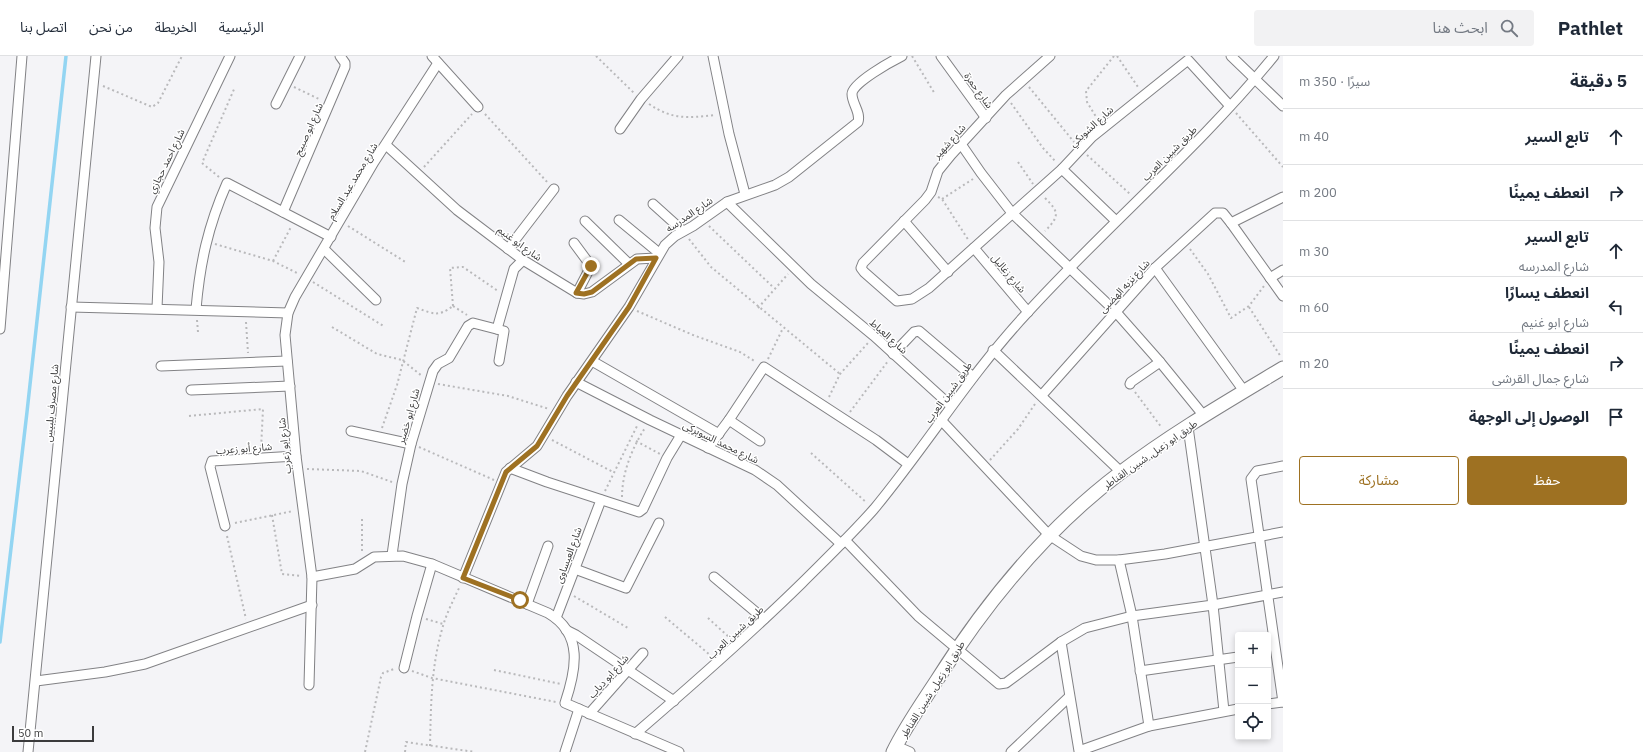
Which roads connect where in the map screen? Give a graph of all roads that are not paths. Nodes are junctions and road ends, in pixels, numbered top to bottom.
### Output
1 (22, 56) edge
2 (96, 56) edge
3 (230, 56) edge
4 (300, 56) edge
5 (340, 56) edge
6 (432, 56) edge
7 (678, 56) edge
8 (713, 56) edge
9 (940, 56) edge
10 (1050, 56) edge
11 (1231, 56) edge
12 (1274, 56) edge
13 (895, 57) edge
14 (438, 63) junction
15 (1255, 80) junction
16 (1282, 103) edge
17 (276, 104) dead end
18 (1230, 106) junction
19 (478, 107) road end
20 (986, 118) junction
21 (620, 129) dead end
22 (961, 144) junction
23 (386, 145) junction
24 (1062, 169) junction
25 (554, 189) road end
26 (746, 194) junction
27 (1283, 197) edge
28 (727, 202) junction
29 (653, 204) dead end
30 (283, 212) junction
31 (1012, 213) junction
32 (585, 220) dead end
33 (619, 220) dead end
34 (904, 221) junction
35 (1116, 221) junction
36 (1231, 223) junction
37 (683, 231) junction
38 (331, 237) junction
39 (574, 243) dead end
40 (974, 248) junction
41 (324, 249) junction
42 (508, 249) junction
43 (658, 255) junction
44 (523, 260) junction
45 (629, 264) junction
46 (861, 268) joint
47 (1070, 268) junction
48 (1155, 268) junction
49 (1283, 270) edge
50 (948, 272) junction
51 (1270, 278) junction
52 (576, 293) junction
53 (1283, 296) edge
54 (376, 300) dead end
55 (72, 307) junction
56 (157, 308) junction
57 (196, 309) junction
58 (1028, 312) junction
59 (1114, 312) junction
60 (288, 313) junction
61 (0, 329) edge
62 (501, 330) junction
63 (993, 350) junction
64 (893, 354) junction
65 (287, 361) junction
66 (499, 361) dead end
67 (592, 361) junction
68 (1160, 362) junction
69 (161, 366) dead end
70 (1283, 368) edge
71 (973, 376) junction
72 (576, 382) junction
73 (1130, 384) road end
74 (290, 386) junction
75 (191, 390) dead end
76 (1244, 391) junction
77 (1042, 395) junction
78 (951, 406) junction
79 (1204, 416) junction
80 (729, 420) junction
81 (941, 420) junction
82 (1188, 427) junction
83 (352, 431) dead end
84 (719, 434) junction
85 (681, 435) junction
86 (760, 441) dead end
87 (411, 444) junction
88 (708, 448) junction
89 (296, 456) junction
90 (908, 464) junction
91 (1283, 466) edge
92 (510, 468) junction
93 (1121, 472) junction
94 (601, 500) junction
95 (659, 524) dead end
96 (225, 526) road end
97 (1283, 532) edge
98 (1049, 535) junction
99 (1260, 537) junction
100 (843, 542) junction
101 (548, 546) dead end
102 (1204, 548) junction
103 (392, 555) junction
104 (1120, 560) junction
105 (432, 564) junction
106 (575, 569) junction
107 (312, 577) junction
108 (714, 577) dead end
109 (463, 578) junction
110 (1283, 592) edge
111 (1269, 595) junction
112 (527, 604) junction
113 (312, 605) junction
114 (1213, 605) junction
115 (1132, 616) junction
116 (556, 618) junction
117 (764, 619) junction
118 (566, 630) junction
119 (1061, 642) junction
120 (957, 649) junction
121 (1276, 649) edge
122 (643, 653) dead end
123 (1235, 658) edge
124 (1219, 661) junction
125 (404, 668) road end
126 (629, 670) junction
127 (1140, 671) junction
128 (36, 681) junction
129 (309, 685) dead end
130 (1069, 697) junction
131 (674, 701) junction
132 (1283, 702) edge
133 (1271, 704) edge
134 (579, 709) junction
135 (1235, 709) edge
136 (1224, 711) junction
137 (589, 714) junction
138 (1149, 726) junction
139 (635, 734) junction
140 (894, 749) edge
141 (1078, 751) edge
142 (28, 752) edge
143 (565, 752) edge
144 (679, 752) edge
145 (910, 752) edge
146 (1011, 752) edge

1 - 61 street
2 - 55 street, شارع مصرف بلبيس
3 - 56 street, شارع احمد حجازي
4 - 17 street
5 - 30 street, شارع ابو صبيح
6 - 14 street
7 - 21 street
8 - 26 street
9 - 20 street, شارع حمزة
10 - 20 street, شارع شهير
11 - 15 street
12 - 15 street, طريق شبين العرب
13 - 26 street, شارع المدرسه
14 - 19 street
14 - 23 street, شارع محمد عبد السلام
15 - 16 street
15 - 18 street, طريق شبين العرب
18 - 24 street, شارع الشوبكي
18 - 35 street, طريق شبين العرب
20 - 22 street, شارع شهير
22 - 31 street
22 - 34 street, شارع شهير
23 - 38 street, شارع محمد عبد السلام
23 - 42 street, شارع ابو غنيم
24 - 31 street, شارع الشوبكي
24 - 35 street
25 - 42 street
26 - 28 street, شارع المدرسه
27 - 36 street
28 - 37 street, شارع المدرسه
28 - 64 street, شارع العياط
29 - 37 street
30 - 38 street
30 - 57 street
31 - 40 street, شارع الشوبكي
31 - 47 street
32 - 45 street
33 - 43 street
34 - 46 street, شارع شهير
34 - 50 street
35 - 47 street, طريق شبين العرب
36 - 48 street, شارع نزيه الهضبى
36 - 51 street
37 - 43 street, شارع المدرسه
38 - 41 street, شارع محمد عبد السلام
39 - 52 street
40 - 50 street, شارع الشوبكي
40 - 58 street, شارع زغاليل
41 - 54 street
41 - 60 street, شارع محمد عبد السلام
42 - 44 street, شارع ابو غنيم
43 - 45 street
43 - 67 street, شارع المدرسه
44 - 52 street, شارع ابو غنيم
44 - 62 street
45 - 52 street
46 - 50 street, شارع الشوبكي
47 - 58 street, طريق شبين العرب
47 - 59 street
48 - 59 street, شارع نزيه الهضبى
48 - 76 street
49 - 51 street
51 - 53 street
55 - 56 street
55 - 128 street, شارع مصرف بلبيس
56 - 57 street
57 - 60 street
58 - 63 street, طريق شبين العرب
59 - 68 street
59 - 77 street, شارع نزيه الهضبى
60 - 65 street, شارع ابو زعرب
62 - 66 street
62 - 87 street, شارع ابو خضير
63 - 71 street, طريق شبين العرب
63 - 77 street
64 - 71 street
64 - 78 street, شارع العياط
65 - 69 street
65 - 74 street, شارع ابو زعرب
67 - 72 street, شارع المدرسه
67 - 84 street
68 - 73 street
68 - 79 street
70 - 76 street, طريق ابو زعبل, شبين القناطر
71 - 78 street, طريق شبين العرب
72 - 85 street, شارع محمد السوبركى
72 - 92 street, شارع المدرسه
74 - 75 street
74 - 89 street, شارع ابو زعرب
76 - 79 street, طريق ابو زعبل, شبين القناطر
77 - 93 street
78 - 81 street, طريق شبين العرب
79 - 82 street, طريق ابو زعبل, شبين القناطر
80 - 84 street
80 - 86 street
80 - 90 street
81 - 90 street, طريق شبين العرب
81 - 98 street
82 - 93 street, طريق ابو زعبل, شبين القناطر
82 - 102 street
83 - 87 street
84 - 88 street
85 - 88 street, شارع محمد السوبركى
85 - 94 street
87 - 103 street, شارع ابو خضير
88 - 100 street, شارع محمد السوبركى
89 - 96 street, شارع أبو زعرب
89 - 107 street, شارع ابو زعرب
90 - 100 street, طريق شبين العرب
91 - 99 street
92 - 94 street
92 - 109 street
93 - 98 street, طريق ابو زعبل, شبين القناطر
94 - 106 street, شارع العبساوى
95 - 106 street
97 - 99 street
98 - 104 street
98 - 120 street, طريق ابو زعبل, شبين القناطر
99 - 102 street
99 - 111 street
100 - 117 street, طريق شبين العرب
100 - 120 street, شارع محمد السوبركى
101 - 112 street
102 - 104 street
102 - 114 street
103 - 105 street
103 - 107 street
104 - 115 street
105 - 109 street
105 - 125 street
106 - 116 street, شارع العبساوى
107 - 113 street, شارع ابو زعرب
108 - 117 street
109 - 112 street
110 - 111 street
111 - 114 street
111 - 121 street
112 - 116 street
113 - 128 street
113 - 129 street, شارع ابو زعرب
114 - 115 street
114 - 124 street
115 - 119 street
115 - 127 street
116 - 118 street
117 - 131 street, طريق شبين العرب
118 - 126 street
118 - 134 street
119 - 120 street, شارع محمد السوبركى
119 - 130 street
120 - 140 street, طريق ابو زعبل, شبين القناطر
121 - 132 street
122 - 126 street, شارع ابو دياب
123 - 124 street
124 - 127 street
124 - 136 street
126 - 131 street
126 - 137 street, شارع ابو دياب
127 - 138 street
128 - 142 street, شارع مصرف بلبيس
130 - 141 street
130 - 146 street
131 - 139 street, طريق شبين العرب
132 - 133 street
134 - 137 street
134 - 143 street
135 - 136 street
136 - 138 street
137 - 139 street
138 - 141 street
139 - 144 street
140 - 145 street

